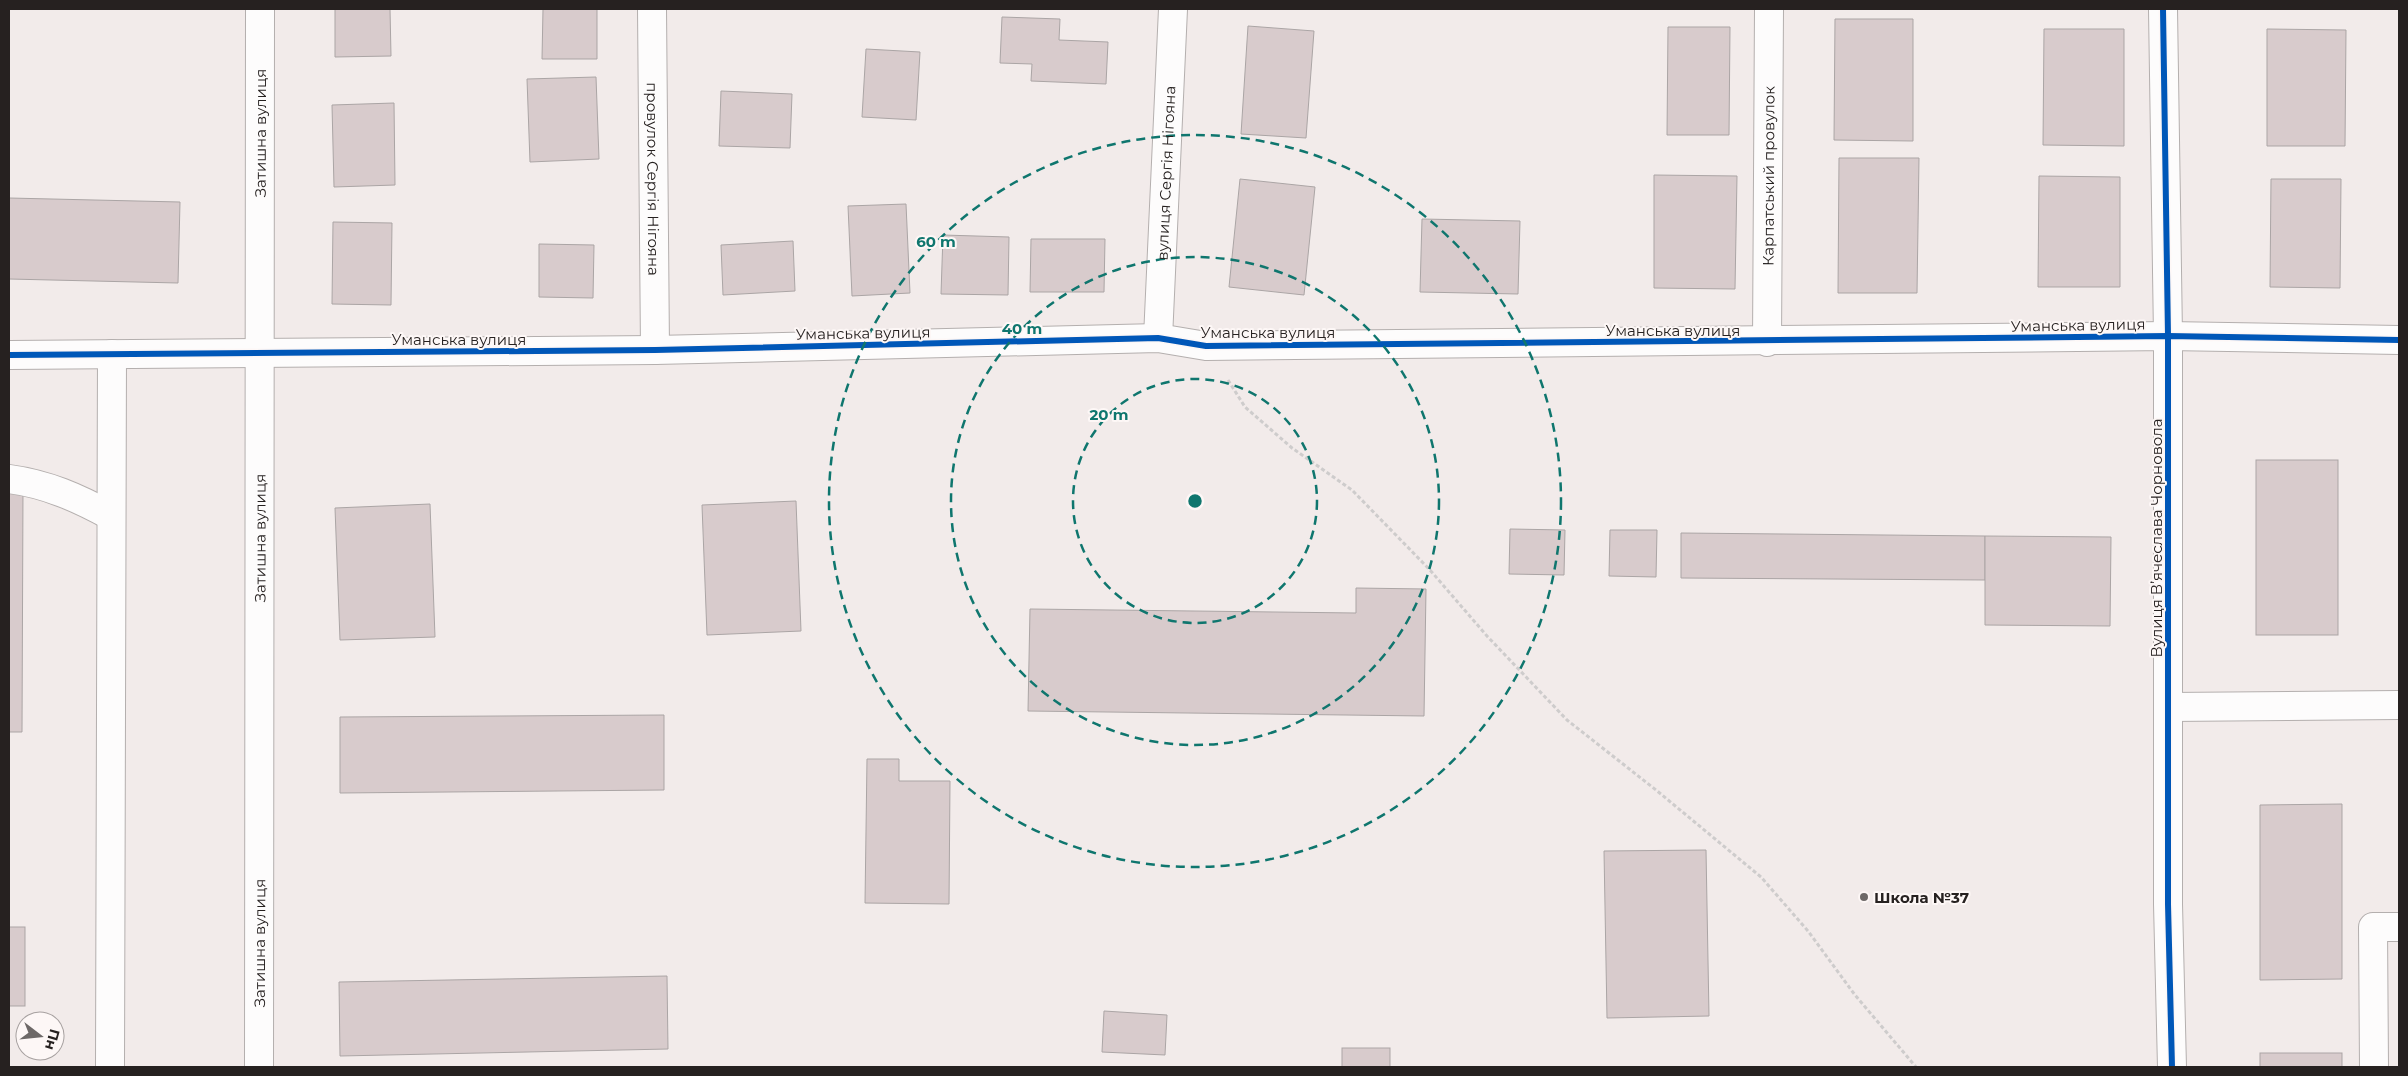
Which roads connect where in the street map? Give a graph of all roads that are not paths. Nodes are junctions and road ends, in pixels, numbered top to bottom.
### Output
1 (260, 9) edge
2 (652, 9) edge
3 (1173, 9) edge
4 (1769, 9) edge
5 (2163, 9) edge
6 (2168, 336) junction
7 (1158, 338) junction
8 (2399, 340) edge
9 (1767, 342) junction
10 (655, 350) junction
11 (260, 353) junction
12 (9, 354) edge
13 (112, 354) junction
14 (9, 479) edge
15 (111, 516) junction
16 (2399, 705) edge
17 (2169, 707) junction
18 (2399, 927) edge
19 (110, 1067) edge
20 (259, 1067) edge
21 (2172, 1067) edge
22 (2374, 1067) edge

1 - 11 street, Затишна вулиця
2 - 10 street, провулок Сергія Нігояна
3 - 7 street, вулиця Сергія Нігояна
4 - 9 street, Карпатський провулок
5 - 6 street, Вулиця Вʼячеслава Чорновола
6 - 8 street, Уманська вулиця
6 - 9 street, Уманська вулиця
6 - 17 street, Вулиця Вʼячеслава Чорновола
7 - 9 street, Уманська вулиця
7 - 10 street, Уманська вулиця
10 - 11 street, Уманська вулиця
11 - 13 street, Уманська вулиця
11 - 20 street, Затишна вулиця
12 - 13 street, Уманська вулиця
13 - 15 street
14 - 15 street
15 - 19 street
16 - 17 street
17 - 21 street, Вулиця Вʼячеслава Чорновола
18 - 22 street

